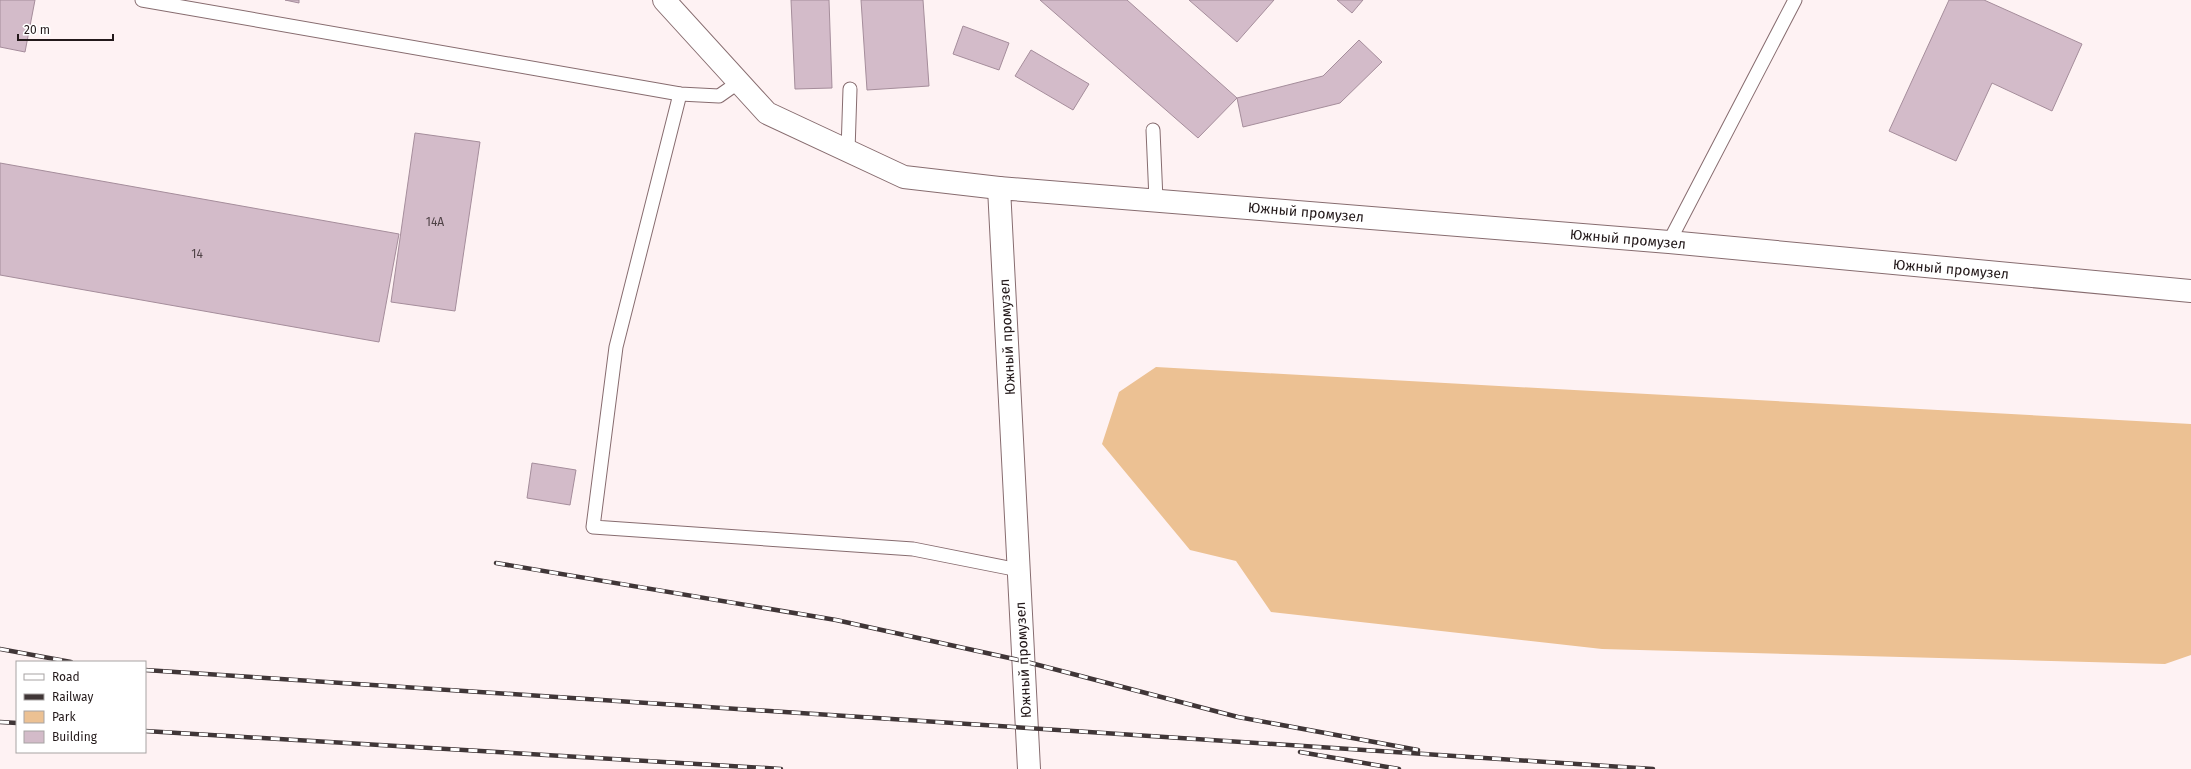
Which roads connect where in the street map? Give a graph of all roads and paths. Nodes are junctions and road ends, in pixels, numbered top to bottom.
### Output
1 (142, 0) edge
2 (664, 0) edge
3 (1796, 0) edge
4 (739, 82) junction
5 (850, 89) dead end
6 (680, 94) junction
7 (1153, 130) dead end
8 (848, 151) junction
9 (999, 188) junction
10 (1156, 200) junction
11 (1668, 242) junction
12 (2191, 291) edge
13 (1019, 570) junction
14 (1029, 769) edge

1 - 6 lane
2 - 4 street
3 - 11 lane
4 - 6 lane
4 - 8 street
5 - 8 lane
6 - 13 lane
7 - 10 lane
8 - 9 street
9 - 10 street, Южный промузел
9 - 13 street, Южный промузел
10 - 11 street, Южный промузел
11 - 12 street, Южный промузел
13 - 14 street, Южный промузел

